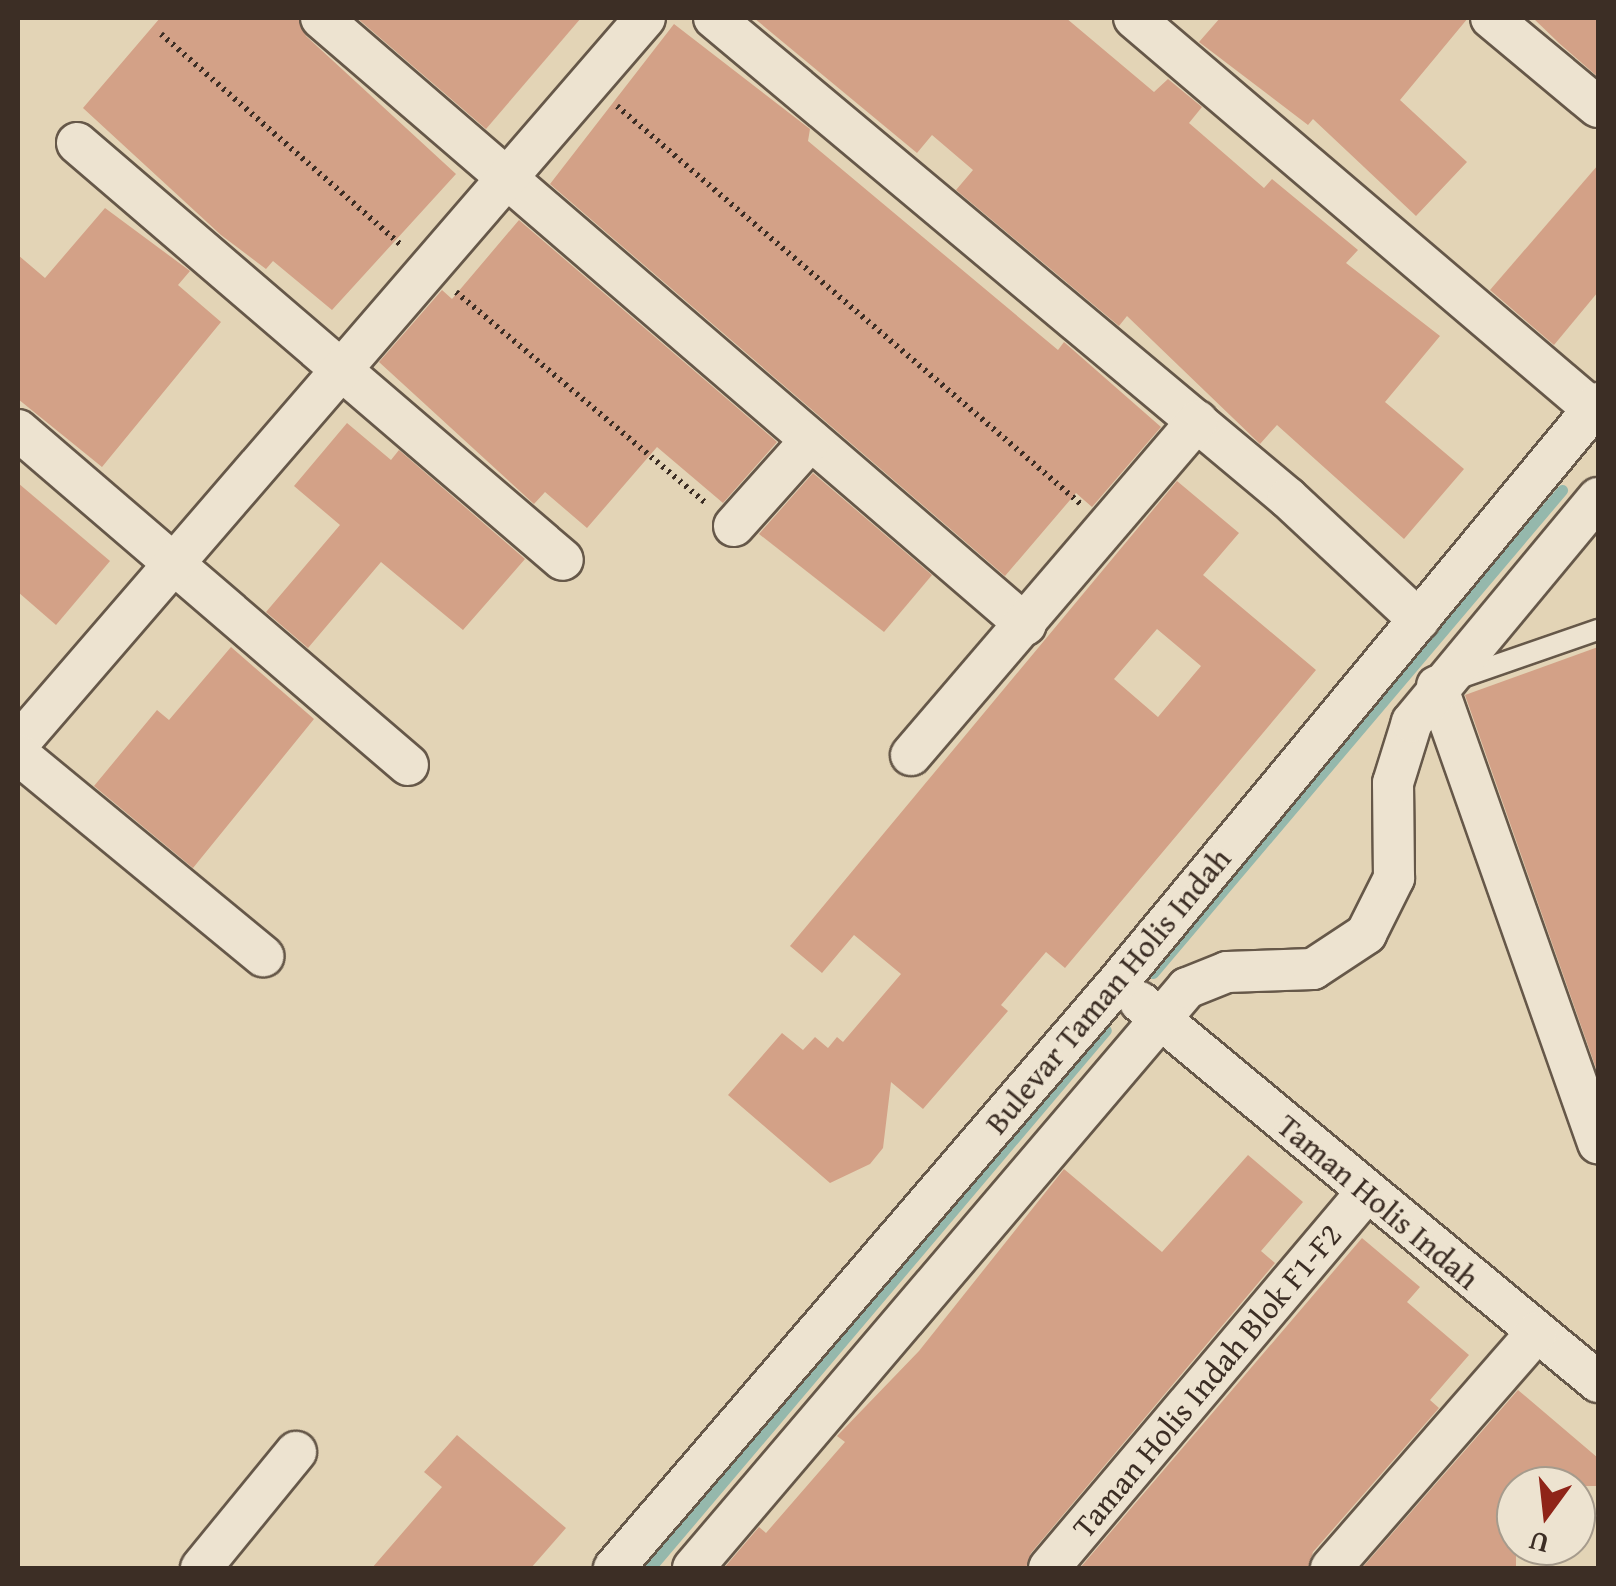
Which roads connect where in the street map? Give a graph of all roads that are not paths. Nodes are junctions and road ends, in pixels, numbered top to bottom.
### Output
1 (321, 18) edge
2 (645, 18) edge
3 (714, 18) edge
4 (1134, 18) edge
5 (1491, 18) edge
6 (1598, 107) edge
7 (77, 143) dead end
8 (504, 176) junction
9 (339, 366) junction
10 (1596, 406) edge
11 (1197, 422) junction
12 (18, 430) edge
13 (811, 440) junction
14 (1560, 451) junction
15 (1598, 496) edge
16 (734, 526) road end
17 (564, 560) dead end
18 (174, 564) junction
19 (1419, 620) junction
20 (1026, 624) junction
21 (1598, 630) edge
22 (1438, 686) junction
23 (18, 744) edge
24 (18, 754) edge
25 (911, 755) dead end
26 (408, 765) dead end
27 (263, 956) dead end
28 (1118, 982) junction
29 (1159, 1020) junction
30 (1598, 1144) edge
31 (1366, 1192) junction
32 (1537, 1332) junction
33 (1598, 1382) edge
34 (296, 1452) dead end
35 (201, 1568) edge
36 (614, 1568) edge
37 (693, 1568) edge
38 (1048, 1568) edge
39 (1330, 1568) edge

1 - 8 street
2 - 8 street
3 - 11 street
4 - 10 street
5 - 6 street
7 - 9 street
8 - 9 street
8 - 13 street
9 - 17 street
9 - 18 street
10 - 14 street
11 - 19 street
11 - 20 street
12 - 18 street
13 - 16 street
13 - 20 street
14 - 15 street, Bulevar Taman Holis Indah
14 - 19 street, Bulevar Taman Holis Indah
15 - 22 street, Bulevar Taman Holis Indah
18 - 23 street
18 - 26 street
19 - 28 street, Bulevar Taman Holis Indah
20 - 25 street
21 - 22 lane
22 - 29 street, Bulevar Taman Holis Indah
22 - 30 street
24 - 27 street
28 - 29 street, Taman Holis Indah
28 - 36 street, Bulevar Taman Holis Indah
29 - 31 street, Taman Holis Indah
29 - 37 street, Bulevar Taman Holis Indah
31 - 32 street, Taman Holis Indah
31 - 38 street, Taman Holis Indah Blok F1-F2
32 - 33 street, Taman Holis Indah
32 - 39 street
34 - 35 street

